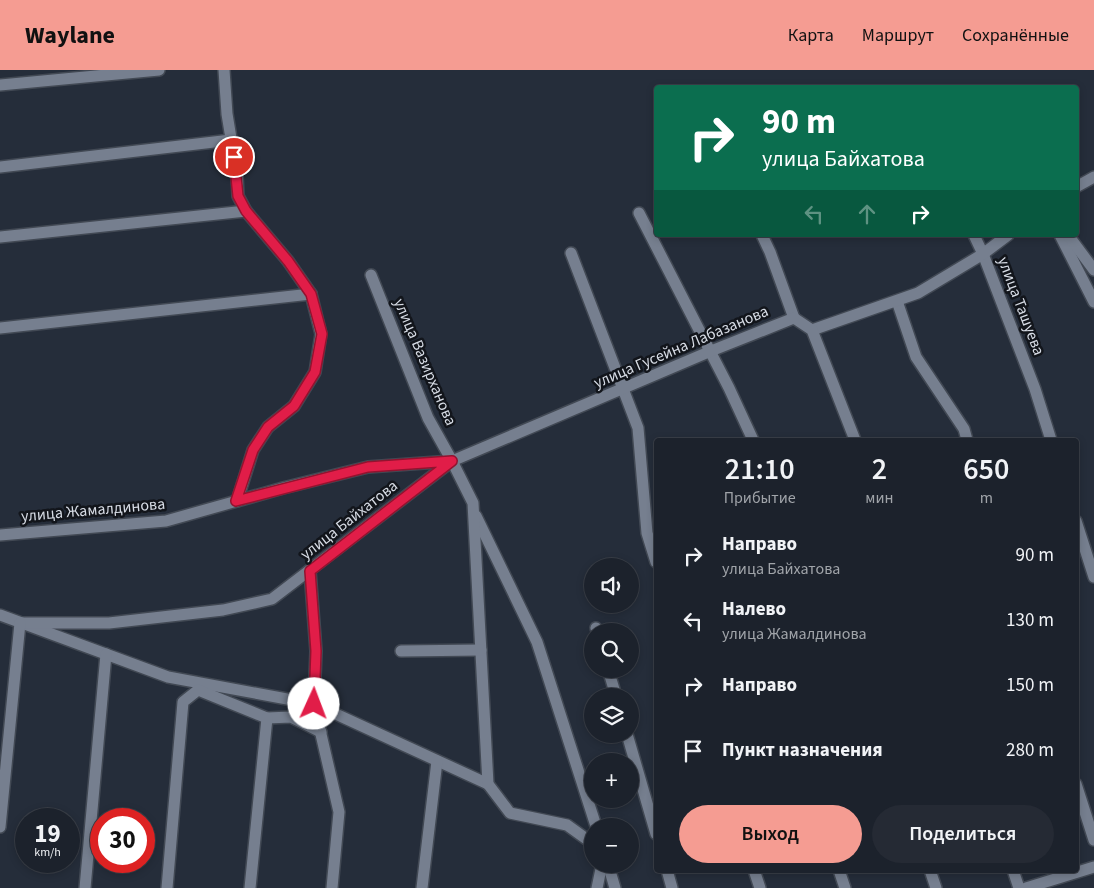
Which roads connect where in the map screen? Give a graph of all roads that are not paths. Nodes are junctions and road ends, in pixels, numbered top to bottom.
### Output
1 (160, 70) edge
2 (224, 70) edge
3 (0, 85) edge
4 (231, 140) junction
5 (0, 167) edge
6 (1094, 178) edge
7 (1079, 186) edge
8 (246, 211) junction
9 (639, 213) dead end
10 (0, 237) edge
11 (763, 237) edge
12 (975, 237) edge
13 (1005, 237) edge
14 (1061, 237) edge
15 (1069, 237) edge
16 (571, 253) dead end
17 (984, 254) junction
18 (1094, 270) edge
19 (371, 274) dead end
20 (311, 294) junction
21 (897, 301) junction
22 (1094, 302) edge
23 (794, 318) junction
24 (0, 328) edge
25 (812, 330) junction
26 (711, 351) junction
27 (623, 389) junction
28 (965, 434) edge
29 (752, 438) edge
30 (855, 438) edge
31 (1050, 438) edge
32 (452, 461) junction
33 (236, 501) junction
34 (474, 511) junction
35 (1079, 530) edge
36 (0, 535) edge
37 (654, 556) edge
38 (310, 571) junction
39 (1094, 577) edge
40 (0, 615) edge
41 (20, 623) junction
42 (481, 650) junction
43 (401, 651) dead end
44 (106, 654) junction
45 (168, 677) junction
46 (198, 690) junction
47 (314, 704) junction
48 (266, 723) junction
49 (321, 732) junction
50 (630, 743) edge
51 (437, 761) junction
52 (488, 784) junction
53 (1079, 793) edge
54 (593, 818) edge
55 (0, 827) edge
56 (654, 827) edge
57 (584, 837) edge
58 (1094, 840) edge
59 (1094, 867) edge
60 (1079, 872) edge
61 (600, 873) edge
62 (611, 873) edge
63 (668, 873) edge
64 (755, 873) edge
65 (840, 873) edge
66 (931, 873) edge
67 (1014, 873) edge
68 (1075, 873) edge
69 (84, 888) edge
70 (167, 888) edge
71 (250, 888) edge
72 (332, 888) edge
73 (422, 888) edge
74 (597, 888) edge
75 (615, 888) edge
76 (672, 888) edge
77 (760, 888) edge
78 (845, 888) edge
79 (936, 888) edge
80 (1019, 888) edge
81 (1026, 888) edge

1 - 3 street
2 - 4 street
4 - 5 street
4 - 8 street
6 - 7 street
8 - 10 street
8 - 20 street
9 - 26 street
11 - 23 street
12 - 17 street, улица Ташуева
13 - 17 street
14 - 22 street
15 - 18 street
16 - 27 street
17 - 21 street
17 - 31 street, улица Ташуева
19 - 32 street, улица Вазирханова
20 - 24 street
20 - 33 street
21 - 25 street
21 - 28 street
23 - 25 street, улица Гусейна Лабазанова
23 - 26 street, улица Гусейна Лабазанова
25 - 30 street
26 - 27 street, улица Гусейна Лабазанова
26 - 29 street
27 - 32 street, улица Гусейна Лабазанова
27 - 37 street
32 - 33 street, улица Жамалдинова
32 - 34 street
32 - 38 street, улица Байхатова
33 - 36 street, улица Жамалдинова
34 - 42 street
34 - 54 street
35 - 39 street
38 - 41 street, улица Байхатова
38 - 47 street
40 - 41 street
41 - 44 street
41 - 55 street
42 - 43 street
42 - 52 street
44 - 45 street
44 - 69 street
45 - 46 street
45 - 47 street
46 - 48 street
46 - 70 street
47 - 49 street
47 - 51 street
48 - 49 street
48 - 71 street
49 - 72 street
50 - 56 street
51 - 52 street
51 - 73 street
52 - 57 street
53 - 58 street
59 - 60 street
61 - 74 street
62 - 75 street
63 - 76 street
64 - 77 street
65 - 78 street
66 - 79 street
67 - 80 street
68 - 81 street

